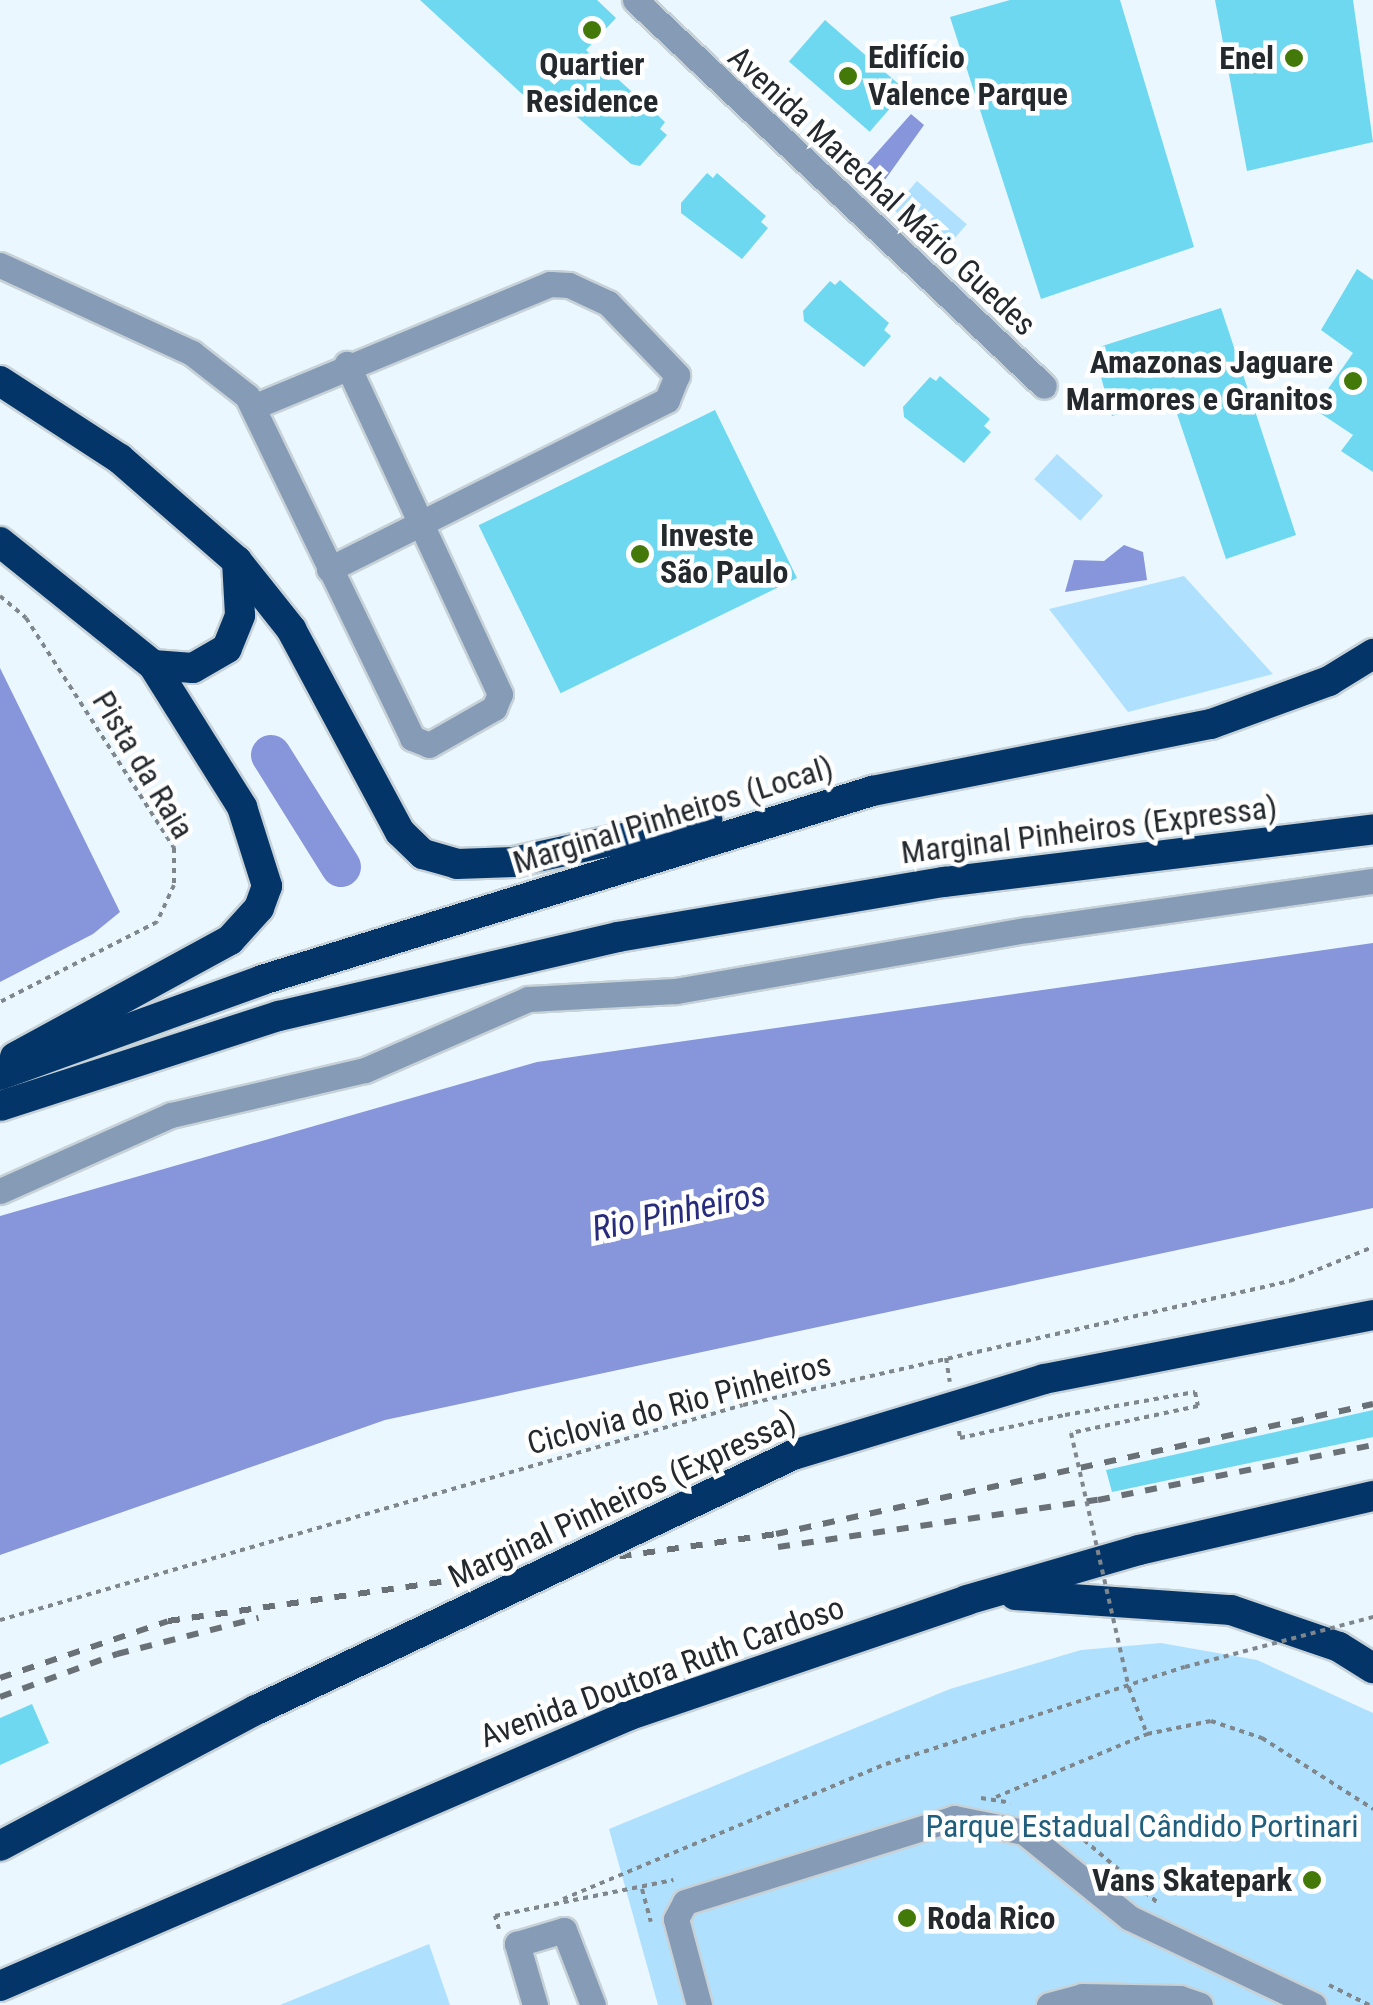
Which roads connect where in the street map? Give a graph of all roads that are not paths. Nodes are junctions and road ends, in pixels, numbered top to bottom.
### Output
1 (635, 0) edge
2 (0, 264) edge
3 (347, 364) junction
4 (0, 381) edge
5 (1044, 386) dead end
6 (254, 414) junction
7 (423, 519) junction
8 (0, 542) edge
9 (237, 561) junction
10 (329, 569) junction
11 (1373, 654) edge
12 (153, 665) junction
13 (872, 792) junction
14 (1373, 829) edge
15 (1373, 881) edge
16 (0, 1066) edge
17 (0, 1075) edge
18 (0, 1106) edge
19 (0, 1191) edge
20 (1373, 1315) edge
21 (1373, 1496) edge
22 (997, 1593) junction
23 (1373, 1668) edge
24 (0, 1846) edge
25 (0, 1986) edge
26 (1316, 1993) edge
27 (535, 2005) edge
28 (593, 2005) edge
29 (700, 2005) edge
30 (1049, 2005) edge
31 (1200, 2005) edge

1 - 5 lane, Avenida Marechal Mário Guedes
2 - 6 lane
3 - 6 lane
3 - 7 lane
3 - 7 lane
4 - 9 highway
6 - 10 lane
7 - 10 lane
7 - 10 lane
8 - 12 highway
9 - 12 highway
9 - 13 highway
11 - 13 highway, Marginal Pinheiros (Local)
12 - 16 highway
13 - 17 highway, Marginal Pinheiros (Local)
14 - 18 highway, Marginal Pinheiros (Expressa)
15 - 19 lane
20 - 24 highway, Marginal Pinheiros (Expressa), bridge
21 - 22 highway, Avenida Doutora Ruth Cardoso
22 - 23 highway
22 - 25 highway, Avenida Doutora Ruth Cardoso
26 - 29 lane
27 - 28 lane
30 - 31 lane

